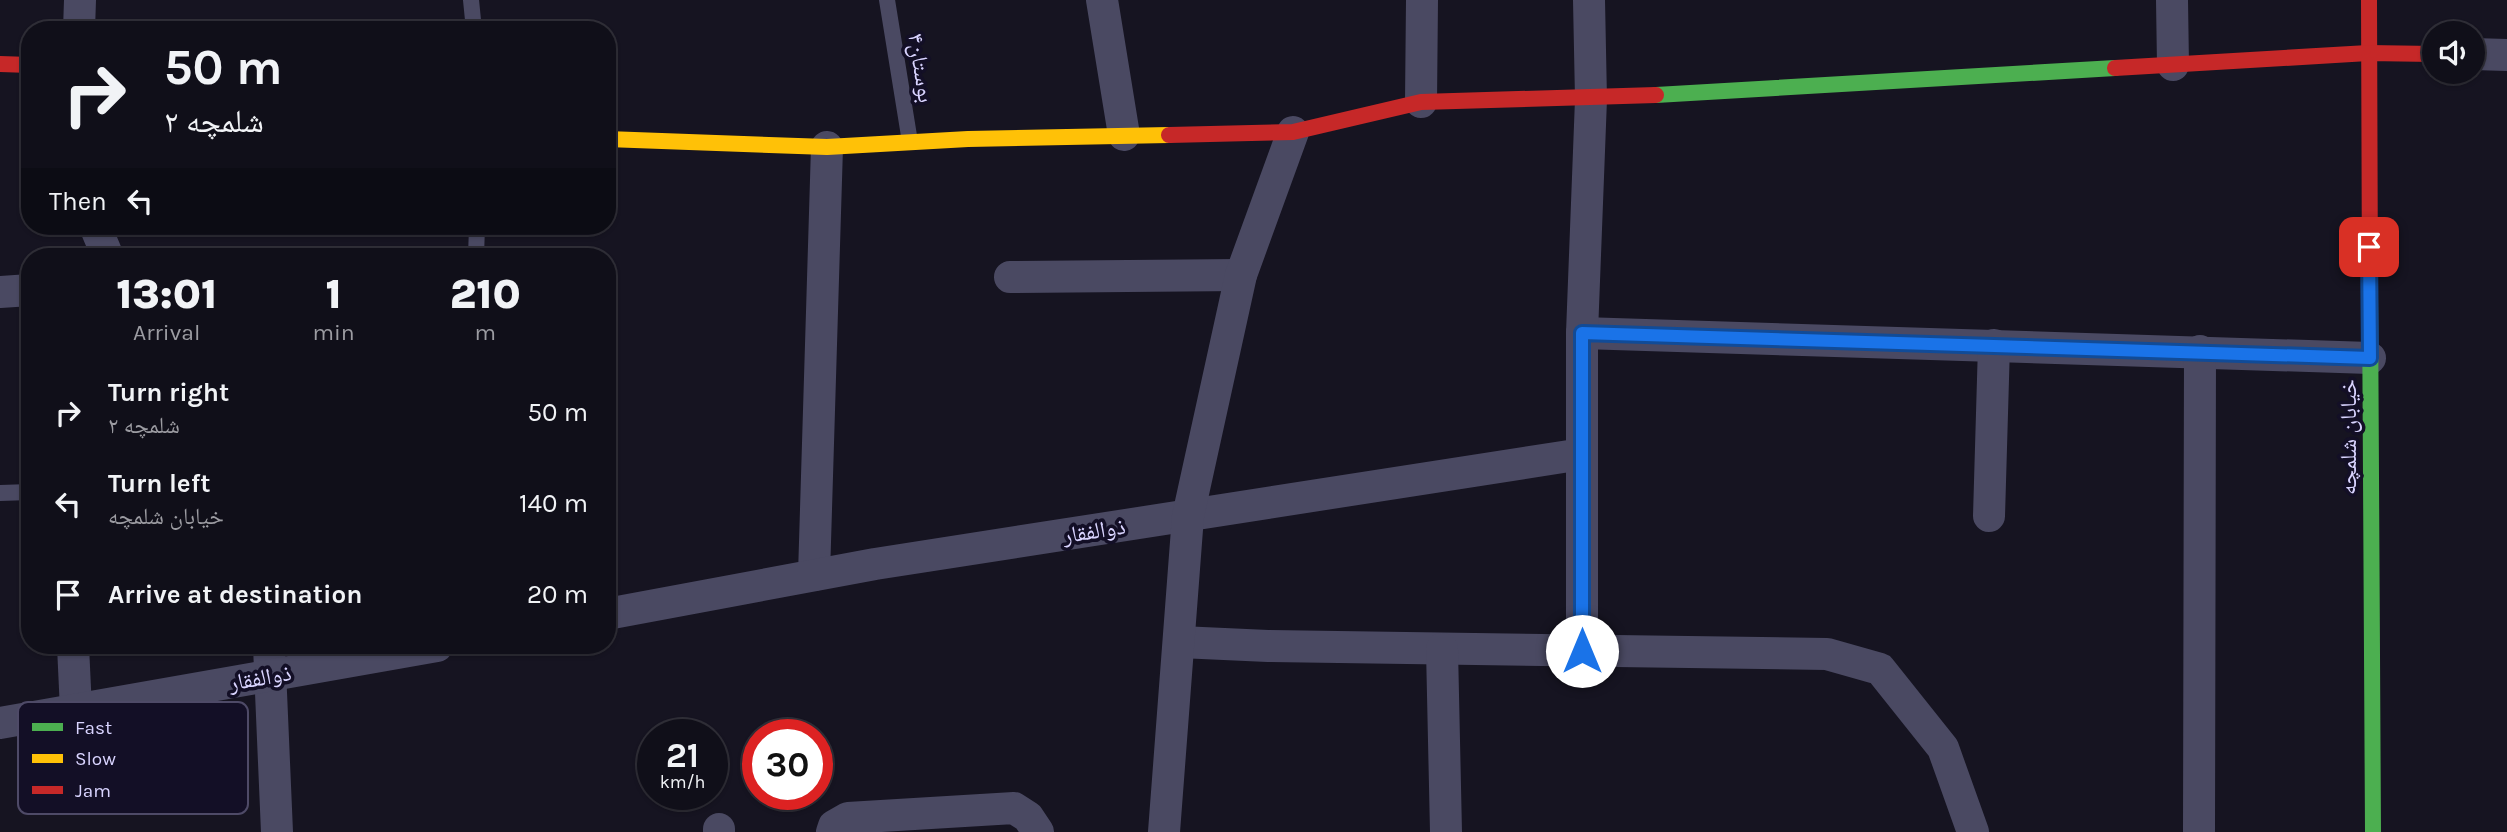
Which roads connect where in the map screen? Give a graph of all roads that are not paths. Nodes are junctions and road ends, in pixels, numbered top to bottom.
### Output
1 (80, 0) edge
2 (471, 0) edge
3 (887, 0) edge
4 (1102, 0) edge
5 (1422, 0) edge
6 (1589, 0) edge
7 (2172, 0) edge
8 (2369, 0) edge
9 (79, 21) edge
10 (473, 21) edge
11 (2368, 53) junction
12 (2422, 54) edge
13 (2485, 54) edge
14 (2507, 55) edge
15 (0, 64) edge
16 (21, 65) edge
17 (2173, 65) junction
18 (1591, 99) junction
19 (1421, 102) junction
20 (1293, 132) junction
21 (1124, 135) junction
22 (616, 139) edge
23 (910, 142) junction
24 (827, 147) junction
25 (1241, 275) junction
26 (1010, 277) dead end
27 (21, 291) edge
28 (0, 292) edge
29 (1582, 333) junction
30 (1994, 345) junction
31 (2200, 351) junction
32 (2370, 358) junction
33 (1582, 454) junction
34 (21, 493) edge
35 (0, 494) edge
36 (1188, 516) junction
37 (1989, 516) dead end
38 (814, 575) junction
39 (616, 612) edge
40 (1180, 642) junction
41 (1442, 649) junction
42 (1582, 651) junction
43 (73, 654) edge
44 (270, 654) edge
45 (394, 654) edge
46 (271, 677) junction
47 (76, 702) edge
48 (123, 702) edge
49 (18, 720) edge
50 (0, 723) edge
51 (277, 832) edge
52 (832, 832) edge
53 (1038, 832) edge
54 (1164, 832) edge
55 (1446, 832) edge
56 (1973, 832) edge
57 (2199, 832) edge
58 (2373, 832) edge

1 - 9 street
2 - 10 lane
3 - 23 lane, بوستان۴
4 - 21 street
5 - 19 street
6 - 18 street
7 - 17 street
8 - 11 street, خیابان شلمچه
11 - 12 street
11 - 17 street
11 - 32 street, خیابان شلمچه
13 - 14 street
15 - 16 street
17 - 18 street
18 - 19 street
18 - 29 street
19 - 20 street
20 - 21 street
20 - 25 street
21 - 23 street
22 - 24 street
23 - 24 street
24 - 38 street
25 - 26 street
25 - 36 street
27 - 28 street
29 - 30 street
29 - 33 street
30 - 31 street
30 - 37 street
31 - 32 street
31 - 57 street
32 - 58 street, خیابان شلمچه
33 - 36 street, ذوالفقار
33 - 42 street
34 - 35 lane
36 - 38 street, ذوالفقار
36 - 40 street
38 - 39 street, ذوالفقار
40 - 41 street
40 - 54 street
41 - 42 street
41 - 55 street
42 - 56 street
43 - 47 street
44 - 46 street
45 - 46 street, ذوالفقار
46 - 48 street, ذوالفقار
46 - 51 street
49 - 50 street, ذوالفقار
52 - 53 street

